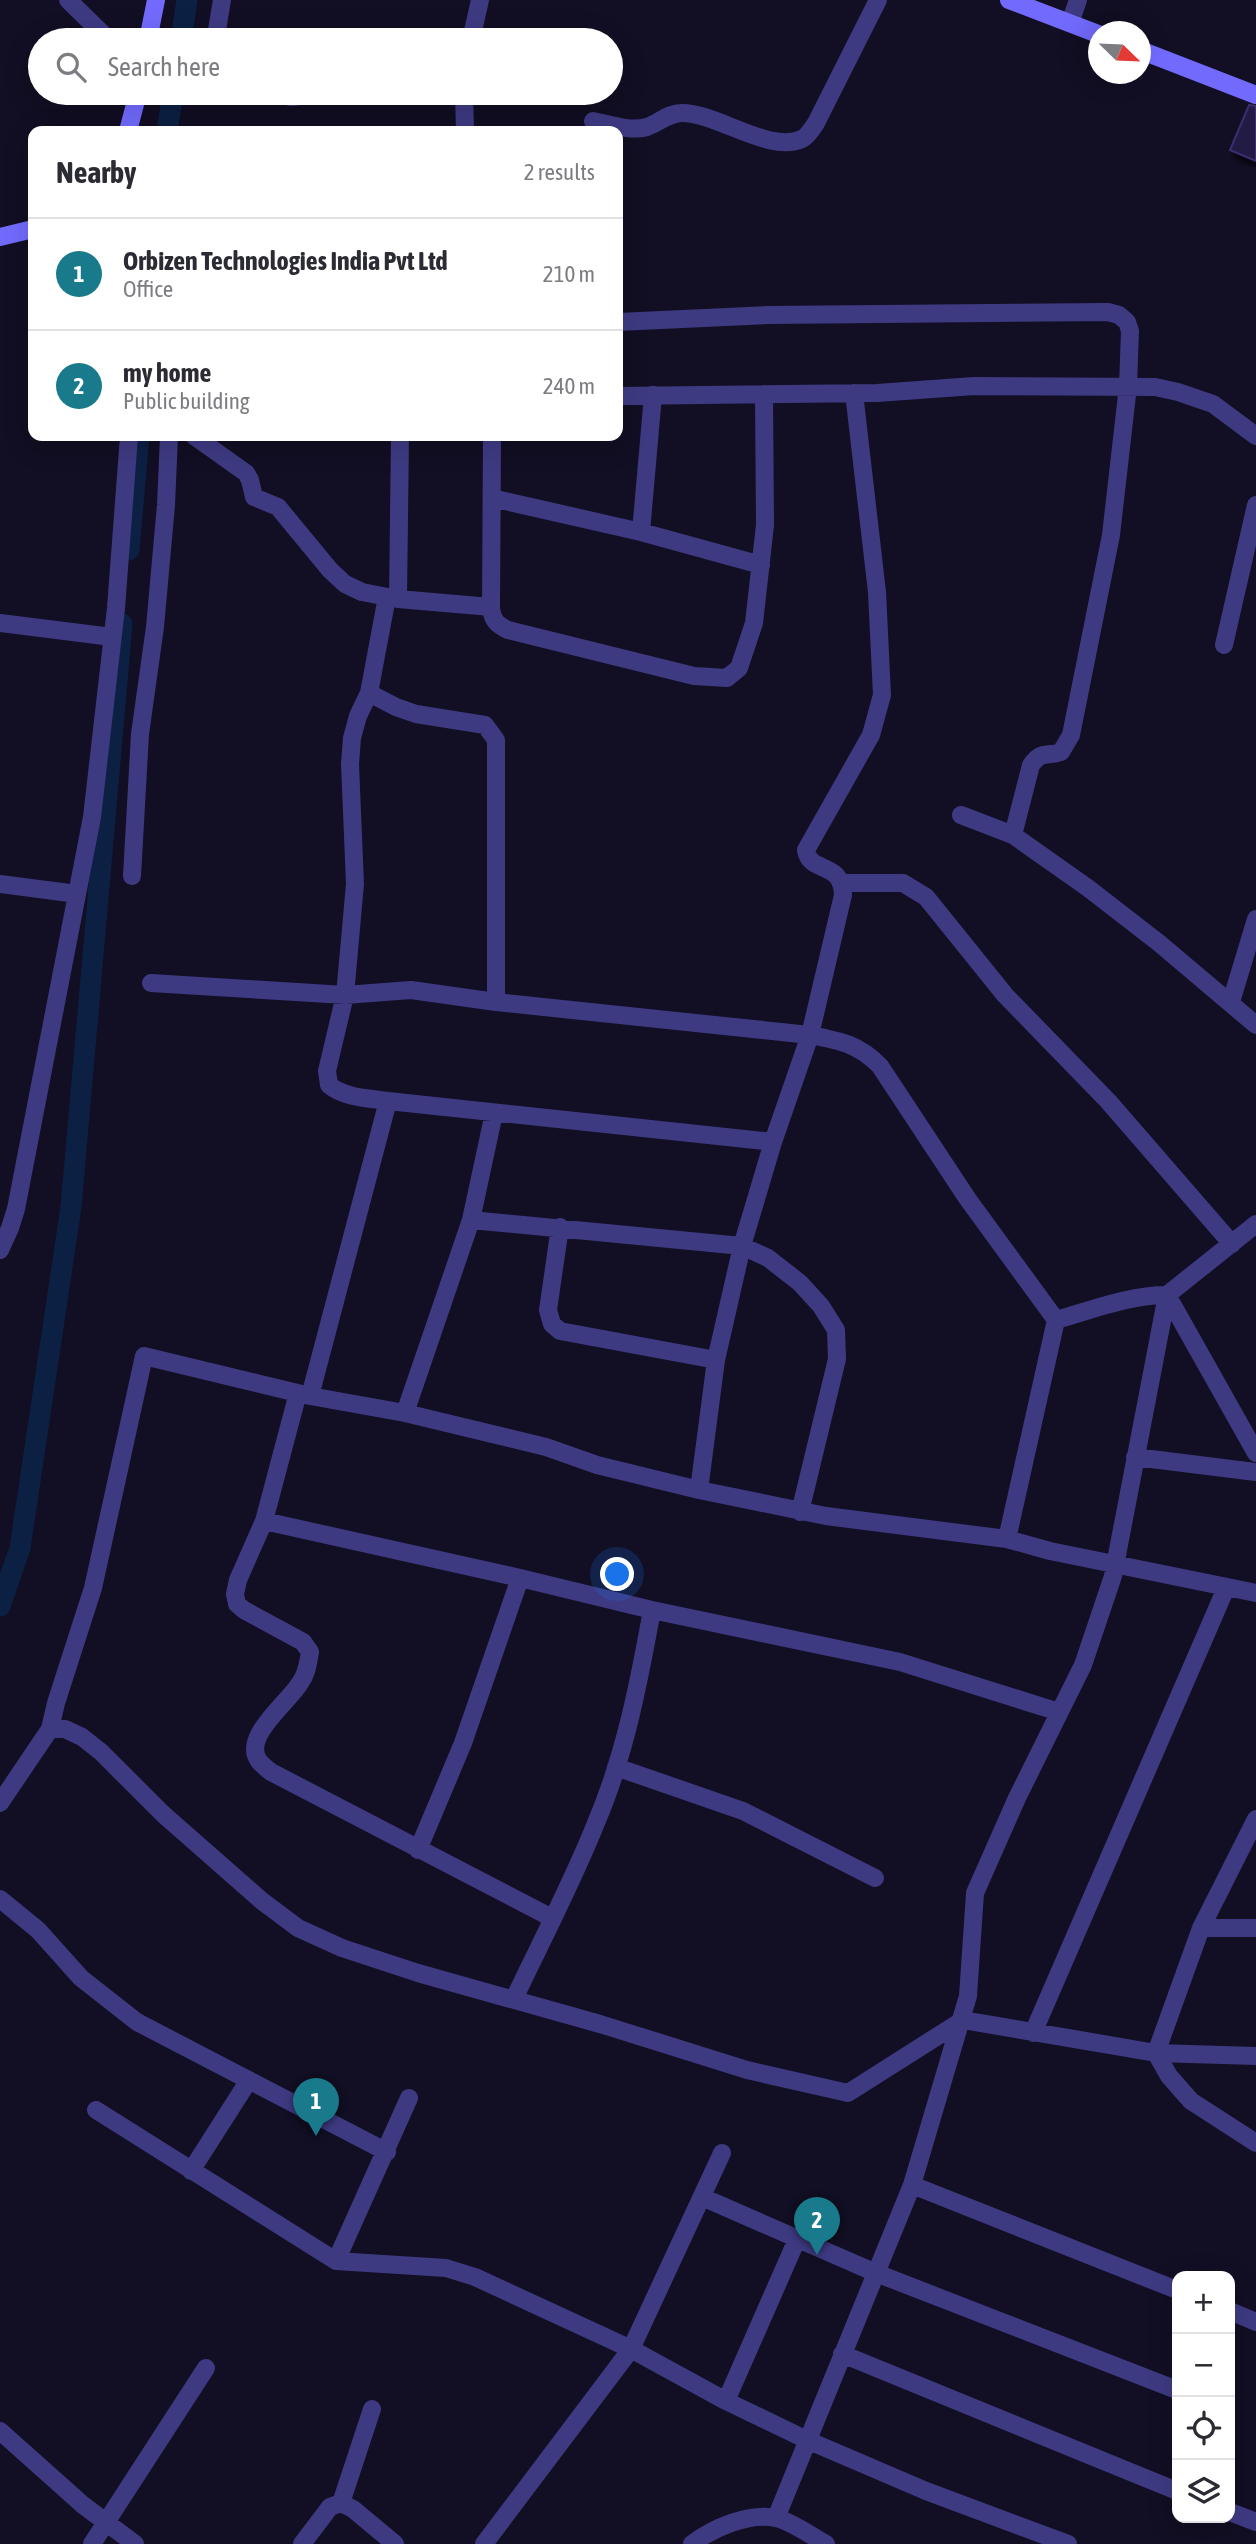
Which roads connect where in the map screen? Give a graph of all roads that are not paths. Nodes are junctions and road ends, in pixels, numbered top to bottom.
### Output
1 (68, 0) edge
2 (156, 0) edge
3 (222, 0) edge
4 (480, 0) edge
5 (878, 0) edge
6 (1009, 0) edge
7 (1077, 0) edge
8 (1070, 23) junction
9 (97, 28) edge
10 (150, 28) edge
11 (219, 28) edge
12 (474, 28) edge
13 (1088, 30) edge
14 (1151, 54) edge
15 (1256, 95) edge
16 (135, 105) edge
17 (464, 105) edge
18 (593, 121) dead end
19 (129, 126) edge
20 (465, 126) edge
21 (618, 126) edge
22 (623, 127) edge
23 (28, 230) edge
24 (0, 237) edge
25 (623, 322) edge
26 (1128, 386) junction
27 (854, 393) junction
28 (764, 394) junction
29 (653, 395) junction
30 (623, 396) edge
31 (1256, 436) edge
32 (129, 441) edge
33 (169, 441) edge
34 (201, 441) edge
35 (400, 441) edge
36 (492, 441) edge
37 (492, 498) junction
38 (1256, 505) edge
39 (641, 532) junction
40 (761, 565) junction
41 (393, 598) junction
42 (491, 607) junction
43 (0, 624) edge
44 (113, 637) junction
45 (1224, 645) dead end
46 (369, 693) junction
47 (961, 815) dead end
48 (1013, 835) junction
49 (132, 876) dead end
50 (843, 883) junction
51 (0, 884) edge
52 (77, 894) junction
53 (1255, 930) edge
54 (151, 983) dead end
55 (345, 995) junction
56 (496, 1002) junction
57 (1231, 1002) junction
58 (1256, 1025) edge
59 (810, 1035) junction
60 (388, 1101) junction
61 (494, 1113) junction
62 (773, 1142) junction
63 (471, 1220) junction
64 (1256, 1224) edge
65 (5, 1226) edge
66 (560, 1227) junction
67 (1232, 1244) junction
68 (742, 1247) junction
69 (0, 1250) edge
70 (1167, 1295) junction
71 (1056, 1320) junction
72 (716, 1360) junction
73 (304, 1395) junction
74 (405, 1413) junction
75 (1256, 1453) edge
76 (1135, 1457) junction
77 (1256, 1472) edge
78 (699, 1490) junction
79 (800, 1512) junction
80 (264, 1521) junction
81 (1007, 1539) junction
82 (1115, 1565) junction
83 (520, 1578) junction
84 (1226, 1587) junction
85 (1256, 1592) edge
86 (652, 1610) junction
87 (1059, 1712) junction
88 (50, 1728) junction
89 (616, 1766) junction
90 (0, 1803) edge
91 (1256, 1819) edge
92 (418, 1850) junction
93 (875, 1878) dead end
94 (0, 1899) edge
95 (552, 1917) junction
96 (1200, 1928) junction
97 (1256, 1928) edge
98 (514, 1999) junction
99 (963, 2020) junction
100 (1033, 2033) junction
101 (1156, 2053) junction
102 (1256, 2056) edge
103 (249, 2080) junction
104 (409, 2098) dead end
105 (96, 2110) dead end
106 (1256, 2143) edge
107 (387, 2152) junction
108 (722, 2153) dead end
109 (191, 2171) junction
110 (912, 2185) junction
111 (702, 2197) junction
112 (798, 2237) junction
113 (336, 2261) junction
114 (876, 2273) junction
115 (1172, 2288) edge
116 (1235, 2313) edge
117 (1256, 2322) edge
118 (631, 2349) junction
119 (842, 2354) junction
120 (206, 2368) dead end
121 (1172, 2388) edge
122 (726, 2401) junction
123 (372, 2410) dead end
124 (0, 2431) edge
125 (807, 2440) junction
126 (1172, 2489) edge
127 (341, 2503) junction
128 (1235, 2514) edge
129 (776, 2518) junction
130 (1256, 2522) edge
131 (107, 2524) junction
132 (92, 2544) edge
133 (135, 2544) edge
134 (302, 2544) edge
135 (395, 2544) edge
136 (484, 2544) edge
137 (692, 2544) edge
138 (826, 2544) edge
139 (1068, 2544) edge

1 - 9 street
2 - 10 street
3 - 11 street
4 - 12 street
5 - 22 street
6 - 8 street
7 - 8 street
8 - 13 street
14 - 15 street
16 - 19 street
17 - 20 street
18 - 21 street
23 - 24 street
25 - 26 street
26 - 27 street
26 - 31 street
26 - 48 street
27 - 28 street
27 - 50 street
28 - 29 street
28 - 40 street
29 - 30 street
29 - 39 street
32 - 44 street
33 - 49 street
34 - 41 street
35 - 41 street
36 - 37 street
37 - 39 street
37 - 42 street
38 - 45 street
39 - 40 street
40 - 42 street
41 - 42 street
41 - 46 street
43 - 44 street
44 - 52 street
46 - 55 street
46 - 56 street
47 - 48 street
48 - 57 street
50 - 59 street
50 - 67 street
51 - 52 street
52 - 65 street
53 - 57 street
54 - 55 street
55 - 56 street
55 - 60 street
56 - 59 street
57 - 58 street
59 - 62 street
59 - 71 street
60 - 61 street
60 - 73 street
61 - 62 street
61 - 63 street
62 - 68 street
63 - 66 street
63 - 74 street
64 - 67 street
65 - 69 street
66 - 68 street
66 - 72 street
67 - 70 street
68 - 72 street
68 - 79 street
70 - 71 street
70 - 75 street
70 - 76 street
71 - 81 street
72 - 78 street
73 - 74 street
73 - 80 street
73 - 88 street
74 - 78 street
76 - 77 street
76 - 82 street
78 - 79 street
79 - 81 street
80 - 83 street
80 - 92 street
81 - 82 street
82 - 84 street
82 - 87 street
83 - 86 street
83 - 92 street
84 - 85 street
84 - 100 street
86 - 87 street
86 - 89 street
87 - 99 street
88 - 90 street
88 - 98 street
89 - 93 street
89 - 95 street
91 - 96 street
92 - 95 street
94 - 103 street
95 - 98 street
96 - 97 street
96 - 101 street
98 - 99 street
99 - 100 street
99 - 110 street
100 - 101 street
101 - 102 street
101 - 106 street
103 - 107 street
103 - 109 street
104 - 107 street
105 - 109 street
107 - 113 street
108 - 111 street
109 - 113 street
110 - 114 street
110 - 115 street
111 - 112 street
111 - 118 street
112 - 114 street
112 - 122 street
113 - 118 street
114 - 119 street
114 - 121 street
116 - 117 street
118 - 122 street
118 - 136 street
119 - 125 street
119 - 126 street
120 - 131 street
122 - 125 street
123 - 127 street
124 - 131 street
125 - 129 street
125 - 139 street
127 - 134 street
127 - 135 street
128 - 130 street
129 - 137 street
129 - 138 street
131 - 132 street
131 - 133 street

